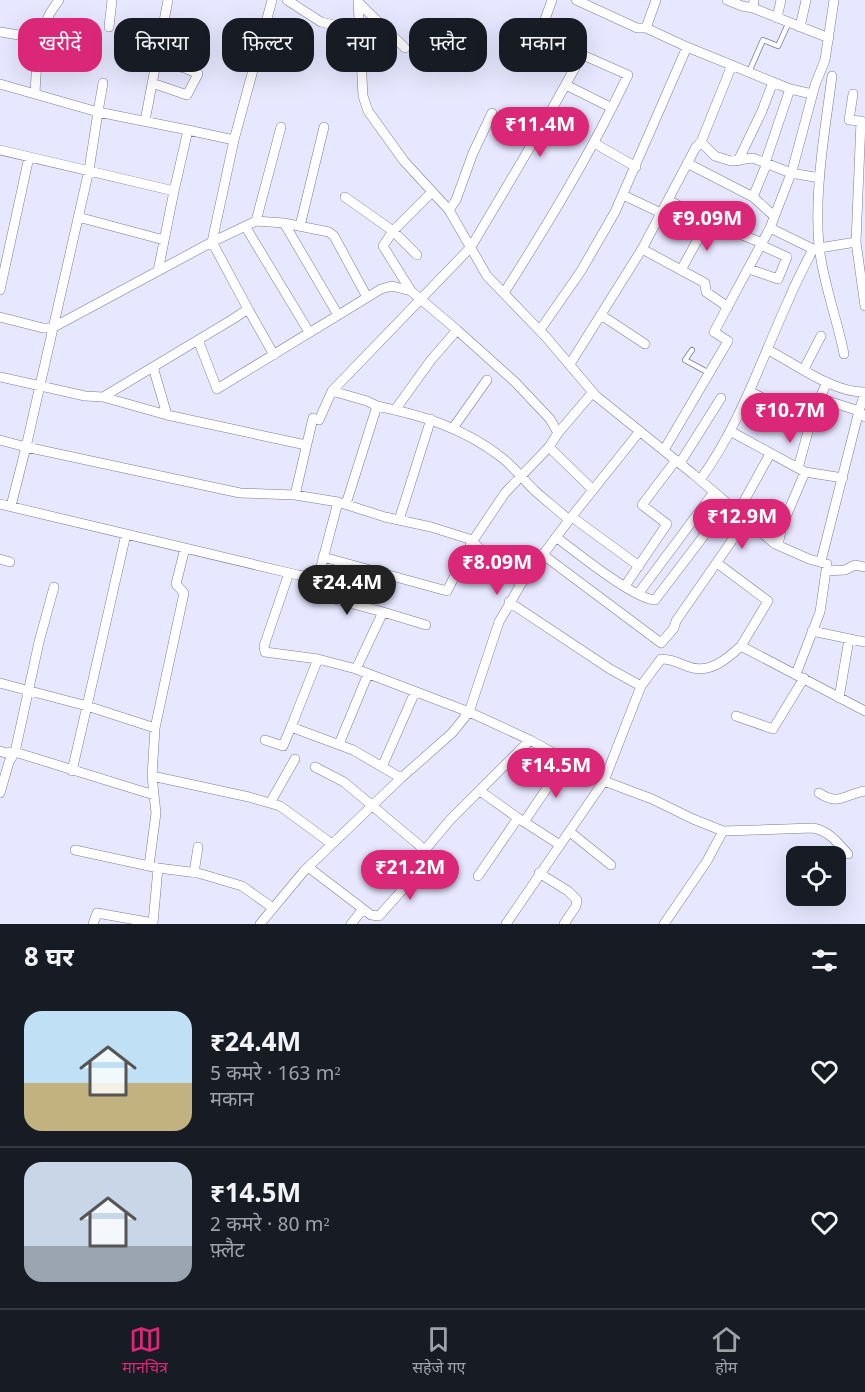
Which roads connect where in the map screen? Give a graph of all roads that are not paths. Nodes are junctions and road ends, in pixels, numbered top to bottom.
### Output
1 (59, 0) edge
2 (112, 0) edge
3 (168, 0) edge
4 (272, 0) edge
5 (287, 0) edge
6 (552, 0) edge
7 (576, 0) edge
8 (656, 0) edge
9 (727, 0) edge
10 (781, 0) edge
11 (803, 0) edge
12 (834, 0) edge
13 (358, 2) edge
14 (753, 2) edge
15 (48, 18) edge
16 (165, 18) edge
17 (359, 18) edge
18 (546, 18) edge
19 (777, 18) junction
20 (789, 22) junction
21 (326, 23) edge
22 (109, 27) dead end
23 (800, 27) junction
24 (646, 28) junction
25 (0, 32) edge
26 (18, 35) edge
27 (829, 38) junction
28 (687, 47) junction
29 (405, 48) dead end
30 (587, 57) edge
31 (732, 65) junction
32 (36, 72) edge
33 (154, 72) edge
34 (194, 72) edge
35 (362, 72) edge
36 (573, 72) edge
37 (749, 72) junction
38 (832, 76) dead end
39 (772, 82) junction
40 (104, 83) dead end
41 (152, 83) junction
42 (0, 84) edge
43 (566, 85) junction
44 (790, 88) junction
45 (35, 93) junction
46 (812, 94) junction
47 (853, 94) dead end
48 (612, 108) junction
49 (98, 112) junction
50 (492, 113) dead end
51 (145, 121) junction
52 (281, 127) dead end
53 (324, 127) dead end
54 (188, 130) junction
55 (234, 140) junction
56 (701, 142) junction
57 (594, 143) junction
58 (0, 150) edge
59 (715, 156) junction
60 (29, 157) junction
61 (738, 161) junction
62 (766, 163) junction
63 (687, 164) junction
64 (636, 167) junction
65 (89, 170) junction
66 (705, 173) junction
67 (791, 173) junction
68 (820, 178) junction
69 (174, 191) junction
70 (432, 192) junction
71 (624, 195) junction
72 (345, 197) dead end
73 (753, 197) junction
74 (668, 200) junction
75 (449, 210) junction
76 (661, 213) junction
77 (774, 216) junction
78 (78, 217) junction
79 (708, 220) junction
80 (256, 221) junction
81 (284, 223) junction
82 (244, 226) junction
83 (300, 226) junction
84 (770, 228) junction
85 (393, 231) junction
86 (164, 240) junction
87 (212, 242) junction
88 (856, 242) junction
89 (761, 244) junction
90 (471, 247) junction
91 (816, 248) junction
92 (642, 249) junction
93 (417, 255) dead end
94 (749, 269) junction
95 (681, 270) junction
96 (158, 271) junction
97 (0, 290) edge
98 (411, 291) junction
99 (504, 293) junction
100 (367, 297) junction
101 (421, 299) junction
102 (865, 306) edge
103 (728, 307) junction
104 (248, 309) junction
105 (338, 315) junction
106 (601, 315) junction
107 (0, 317) edge
108 (52, 328) junction
109 (457, 330) junction
110 (540, 330) junction
111 (309, 332) junction
112 (821, 336) dead end
113 (198, 340) junction
114 (645, 344) dead end
115 (692, 350) dead end
116 (768, 350) junction
117 (844, 354) dead end
118 (274, 355) junction
119 (570, 364) junction
120 (153, 367) junction
121 (804, 369) junction
122 (709, 373) junction
123 (0, 377) edge
124 (487, 380) dead end
125 (827, 382) junction
126 (41, 387) junction
127 (332, 391) junction
128 (749, 391) junction
129 (593, 392) junction
130 (865, 392) edge
131 (103, 397) junction
132 (721, 398) dead end
133 (819, 398) junction
134 (377, 406) junction
135 (395, 410) junction
136 (862, 414) edge
137 (167, 415) junction
138 (431, 419) junction
139 (808, 422) junction
140 (453, 428) junction
141 (640, 431) junction
142 (730, 432) junction
143 (558, 433) junction
144 (0, 440) edge
145 (306, 445) junction
146 (26, 447) junction
147 (549, 447) junction
148 (664, 450) junction
149 (770, 453) junction
150 (678, 462) junction
151 (801, 470) junction
152 (521, 477) junction
153 (843, 478) junction
154 (700, 480) junction
155 (593, 490) junction
156 (714, 492) junction
157 (295, 495) junction
158 (342, 503) junction
159 (0, 504) edge
160 (728, 504) junction
161 (10, 506) junction
162 (738, 512) junction
163 (571, 518) junction
164 (399, 520) junction
165 (753, 524) junction
166 (126, 534) junction
167 (556, 537) junction
168 (472, 542) junction
169 (777, 545) junction
170 (185, 548) junction
171 (542, 554) junction
172 (323, 557) junction
173 (0, 559) edge
174 (821, 561) junction
175 (10, 562) dead end
176 (717, 563) junction
177 (639, 566) junction
178 (865, 567) edge
179 (826, 571) junction
180 (290, 573) junction
181 (318, 578) junction
182 (521, 584) junction
183 (625, 586) junction
184 (54, 587) dead end
185 (638, 594) junction
186 (509, 602) junction
187 (383, 612) junction
188 (426, 625) dead end
189 (812, 631) junction
190 (849, 639) junction
191 (865, 642) edge
192 (741, 646) junction
193 (318, 659) junction
194 (356, 669) junction
195 (368, 674) junction
196 (800, 676) junction
197 (0, 683) edge
198 (641, 686) junction
199 (29, 691) junction
200 (415, 692) junction
201 (839, 698) junction
202 (87, 706) junction
203 (865, 711) edge
204 (469, 712) junction
205 (736, 716) dead end
206 (291, 727) junction
207 (155, 728) junction
208 (265, 740) dead end
209 (530, 740) junction
210 (339, 744) junction
211 (0, 751) edge
212 (15, 752) junction
213 (295, 759) dead end
214 (566, 760) junction
215 (315, 767) dead end
216 (382, 767) junction
217 (72, 771) junction
218 (152, 776) junction
219 (401, 778) junction
220 (604, 781) junction
221 (480, 791) junction
222 (865, 791) edge
223 (819, 793) dead end
224 (0, 794) edge
225 (154, 795) junction
226 (270, 803) junction
227 (373, 805) junction
228 (521, 820) junction
229 (723, 831) junction
230 (570, 832) junction
231 (332, 844) junction
232 (560, 845) junction
233 (198, 847) dead end
234 (75, 850) dead end
235 (424, 851) junction
236 (848, 854) dead end
237 (612, 865) dead end
238 (154, 867) junction
239 (308, 867) junction
240 (194, 873) junction
241 (539, 873) junction
242 (478, 876) dead end
243 (273, 908) junction
244 (363, 909) junction
245 (131, 921) edge
246 (156, 923) edge
247 (93, 924) edge
248 (260, 924) edge
249 (351, 924) edge
250 (506, 924) edge
251 (564, 924) edge
252 (664, 924) edge

1 - 15 street
2 - 22 street
3 - 16 street
4 - 55 street
5 - 21 street
6 - 18 street
7 - 24 street
8 - 24 street
9 - 14 street
10 - 19 street
11 - 23 street
12 - 27 street
13 - 17 street
13 - 29 street
14 - 19 street
19 - 20 street
20 - 23 street
20 - 37 lane
23 - 27 street
24 - 28 street
25 - 26 street
27 - 46 street
28 - 31 street
28 - 64 street
30 - 48 street
31 - 37 street
31 - 56 street
32 - 45 street
33 - 41 street
34 - 41 street
35 - 70 street
36 - 43 street
37 - 39 street
38 - 68 street
39 - 44 street
39 - 61 street
40 - 49 street
41 - 51 street
42 - 45 street
43 - 48 street
43 - 90 street
44 - 46 street
44 - 62 street
45 - 49 street
46 - 67 street
47 - 88 street
48 - 57 street
49 - 51 street
49 - 65 street
50 - 75 street
51 - 54 street
52 - 80 street
53 - 83 street
54 - 55 street
54 - 69 street
55 - 87 street
56 - 59 street
56 - 63 street
57 - 64 street
57 - 99 street
58 - 60 street
59 - 61 street
59 - 66 street
60 - 65 street
60 - 97 street
61 - 62 street
62 - 67 street
62 - 73 street
63 - 66 street
63 - 74 street
64 - 71 street
65 - 69 street
65 - 78 street
66 - 73 street
67 - 68 street
67 - 77 street
68 - 91 street
69 - 86 street
70 - 75 street
70 - 85 street
71 - 76 street
71 - 110 street
72 - 85 street
73 - 77 street
74 - 76 street
74 - 79 street
75 - 90 street
76 - 92 street
77 - 84 street
78 - 86 street
78 - 108 street
79 - 89 street
79 - 95 street
80 - 81 street
80 - 82 street
81 - 83 street
81 - 105 street
82 - 87 street
82 - 111 street
83 - 100 street
84 - 89 street
84 - 91 street
85 - 93 street
85 - 98 street
86 - 96 street
87 - 96 street
87 - 104 street
88 - 91 street
88 - 102 street
89 - 94 street
89 - 94 street
90 - 99 street
90 - 101 street
91 - 116 street
91 - 117 street
92 - 95 street
92 - 106 street
94 - 103 street
95 - 103 street
96 - 108 street
98 - 100 street
98 - 101 street
99 - 110 street
100 - 105 street
101 - 109 street
101 - 127 street
103 - 122 street
104 - 113 street
104 - 118 street
105 - 111 street
106 - 114 street
106 - 119 street
107 - 108 street
108 - 126 street
109 - 135 street
109 - 143 street
110 - 119 street
111 - 118 street
112 - 121 street
113 - 118 street
113 - 120 street
115 - 122 lane
116 - 121 street
116 - 128 street
119 - 129 street
120 - 131 street
120 - 137 street
121 - 125 street
122 - 148 street
123 - 126 street
124 - 140 street
125 - 130 street
125 - 133 street
126 - 131 street
126 - 146 street
127 - 134 street
127 - 145 street
128 - 139 street
128 - 142 street
129 - 141 street
129 - 143 street
130 - 136 street
131 - 137 street
132 - 150 street
133 - 136 street
133 - 139 street
134 - 135 street
134 - 158 street
135 - 138 street
136 - 153 street
137 - 145 street
138 - 140 street
138 - 164 street
139 - 151 street
140 - 152 street
141 - 148 street
141 - 155 street
142 - 149 street
142 - 154 street
143 - 147 street
144 - 146 street
145 - 157 street
146 - 157 street
146 - 161 street
147 - 152 street
147 - 155 street
148 - 150 street
149 - 151 street
149 - 162 street
150 - 154 street
150 - 177 street
151 - 153 street
151 - 169 street
152 - 163 street
152 - 168 street
153 - 174 street
154 - 156 street
155 - 163 street
156 - 160 street
156 - 185 street
157 - 158 street
158 - 164 street
158 - 172 street
159 - 161 street
160 - 162 street
160 - 185 street
161 - 166 street
162 - 165 street
163 - 167 street
163 - 177 street
164 - 168 street
165 - 169 street
165 - 176 street
166 - 170 street
166 - 202 street
167 - 171 street
167 - 183 street
168 - 172 street
168 - 182 street
169 - 174 street
170 - 180 street
170 - 207 street
171 - 176 street
171 - 182 street
172 - 181 street
173 - 175 street
174 - 179 street
176 - 192 street
177 - 183 street
178 - 179 street
179 - 189 street
180 - 181 street
180 - 193 street
181 - 187 street
182 - 186 street
183 - 185 street
184 - 199 street
186 - 198 street
186 - 204 street
187 - 188 street
187 - 194 street
189 - 190 street
189 - 196 street
190 - 191 street
190 - 201 street
192 - 196 street
192 - 198 street
193 - 194 street
193 - 206 street
194 - 195 street
195 - 200 street
195 - 210 street
196 - 201 street
196 - 205 street
197 - 199 street
198 - 220 street
199 - 202 street
199 - 212 street
200 - 204 street
200 - 216 street
201 - 203 street
202 - 207 street
202 - 217 street
204 - 209 street
204 - 219 street
206 - 208 street
206 - 210 street
207 - 218 street
209 - 214 street
209 - 221 street
210 - 216 street
211 - 212 street
212 - 217 street
212 - 224 street
213 - 226 street
214 - 220 street
214 - 228 street
215 - 227 street
216 - 219 street
217 - 225 street
218 - 225 street
218 - 226 street
219 - 227 street
220 - 229 street
220 - 230 street
221 - 228 street
221 - 235 street
222 - 223 street
225 - 238 street
226 - 231 street
227 - 231 street
227 - 235 street
228 - 232 street
228 - 242 street
229 - 236 street
229 - 252 street
230 - 232 street
230 - 237 street
231 - 239 street
232 - 241 street
233 - 240 street
234 - 238 street
235 - 244 street
238 - 240 street
238 - 246 street
239 - 243 street
239 - 244 street
240 - 243 street
241 - 250 street
241 - 251 street
243 - 248 street
244 - 249 street
245 - 246 street
245 - 247 street

